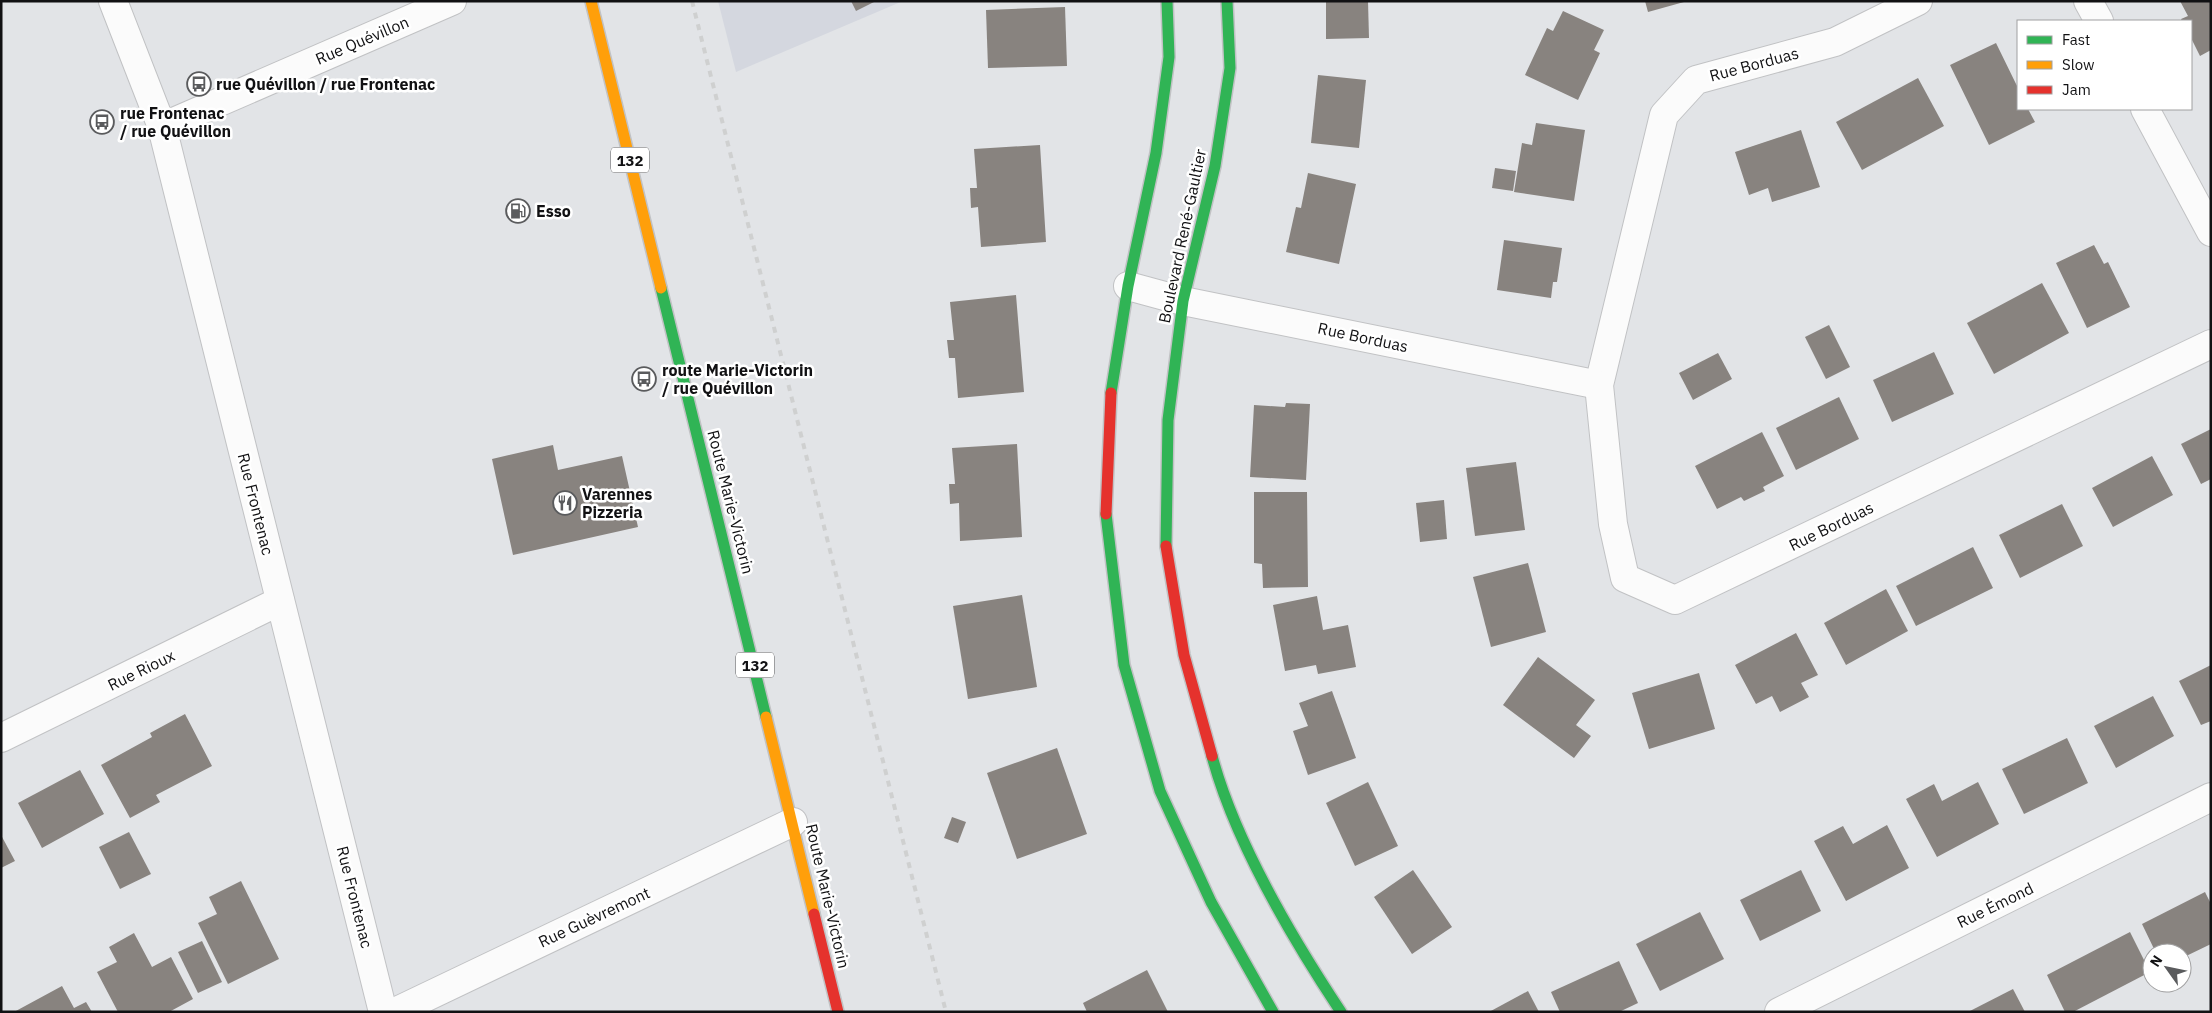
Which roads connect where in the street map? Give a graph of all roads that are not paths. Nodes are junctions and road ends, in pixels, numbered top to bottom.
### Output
1 (113, 1) edge
2 (452, 1) edge
3 (591, 1) edge
4 (1166, 1) edge
5 (1227, 1) edge
6 (1918, 1) edge
7 (2088, 1) edge
8 (2098, 20) edge
9 (2146, 110) edge
10 (162, 127) junction
11 (2211, 232) edge
12 (1128, 286) junction
13 (1182, 300) junction
14 (2211, 344) edge
15 (1599, 386) junction
16 (280, 601) junction
17 (1, 738) edge
18 (2211, 798) edge
19 (794, 822) junction
20 (384, 1012) edge
21 (395, 1012) edge
22 (838, 1012) edge
23 (1273, 1012) edge
24 (1341, 1012) edge
25 (1779, 1012) edge

1 - 10 street, Rue Frontenac
2 - 10 street, Rue Quévillon
3 - 19 street, Route Marie-Victorin / 132
4 - 12 street
5 - 13 street, Boulevard René-Gaultier
6 - 15 street, Rue Borduas
7 - 8 street
9 - 11 street
10 - 16 street, Rue Frontenac
12 - 13 street, Rue Borduas
12 - 23 street
13 - 15 street, Rue Borduas
13 - 24 street, Boulevard René-Gaultier
14 - 15 street, Rue Borduas
16 - 17 street, Rue Rioux
16 - 20 street, Rue Frontenac
18 - 25 street, Rue Émond
19 - 21 street, Rue Guèvremont
19 - 22 street, Route Marie-Victorin / 132

